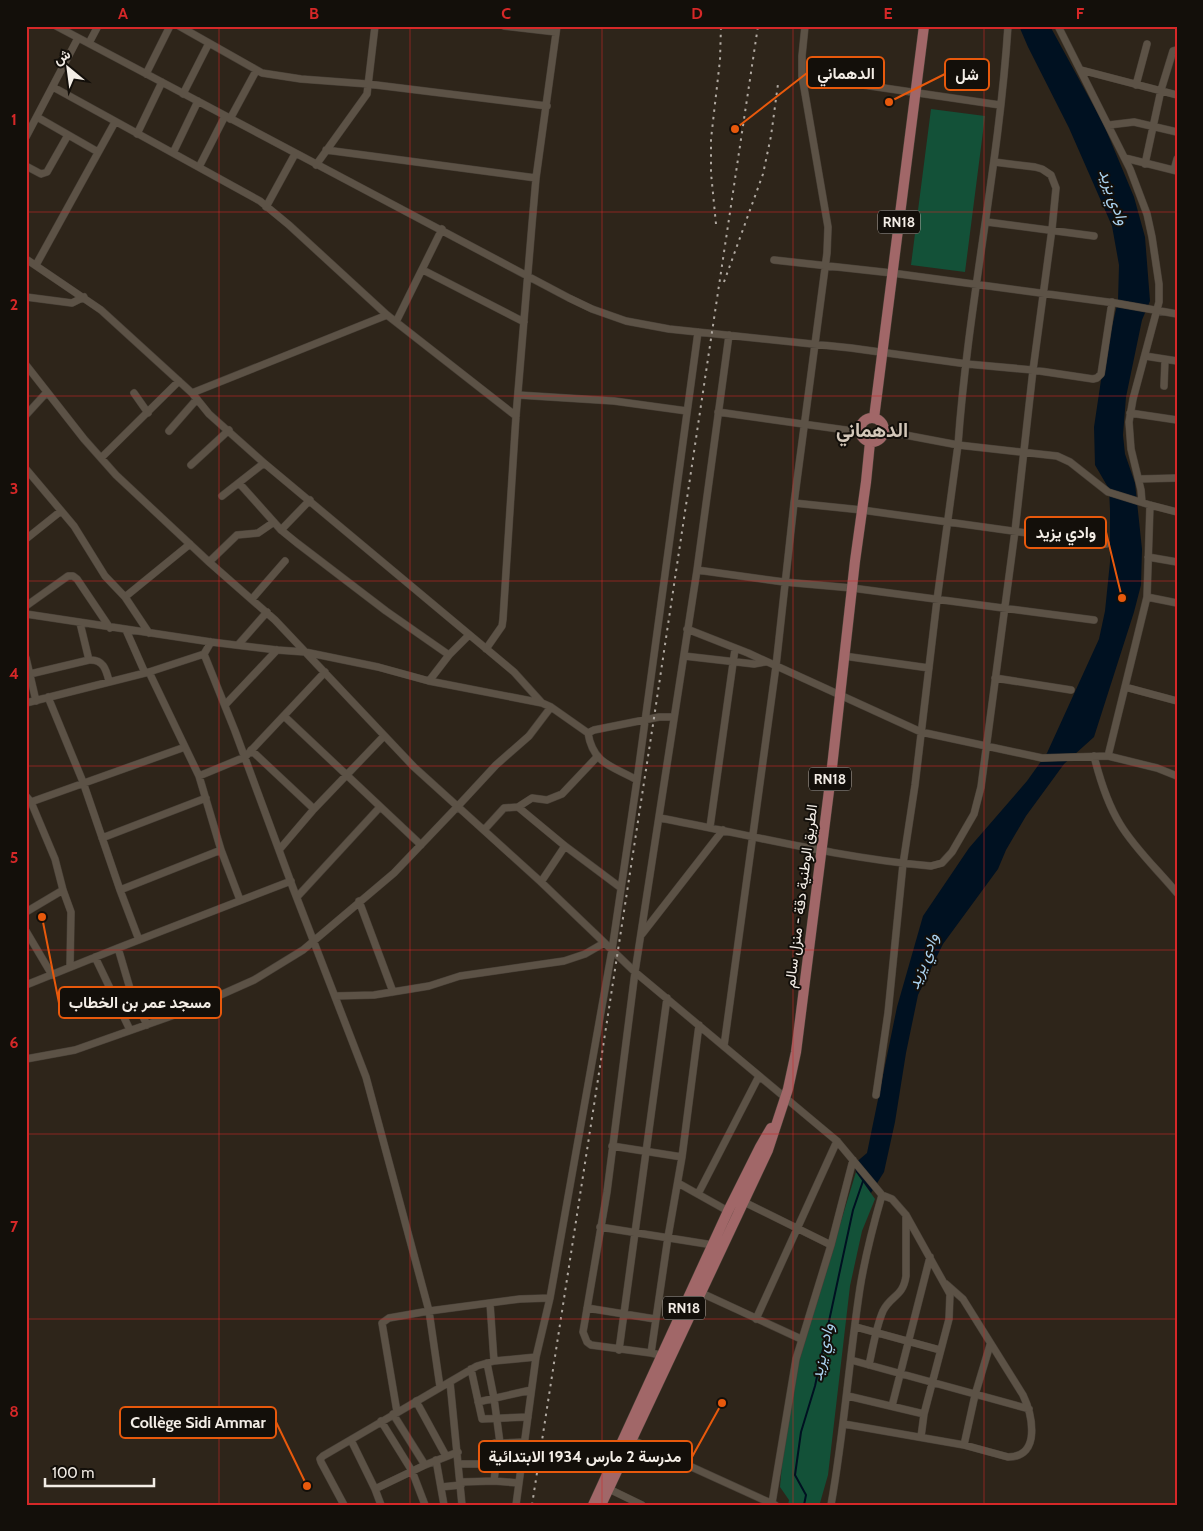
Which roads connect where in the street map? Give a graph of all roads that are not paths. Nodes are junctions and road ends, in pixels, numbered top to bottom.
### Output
1 (56, 26) edge
2 (98, 26) edge
3 (170, 26) edge
4 (179, 26) edge
5 (375, 26) edge
6 (504, 26) edge
7 (805, 26) edge
8 (924, 26) edge
9 (1008, 26) edge
10 (1058, 26) edge
11 (557, 29) edge
12 (78, 38) junction
13 (89, 43) junction
14 (209, 43) junction
15 (1147, 44) dead end
16 (1177, 50) edge
17 (256, 70) junction
18 (1081, 70) junction
19 (146, 74) junction
20 (802, 76) junction
21 (162, 82) junction
22 (368, 84) junction
23 (1136, 85) junction
24 (53, 87) junction
25 (1162, 90) junction
26 (916, 92) junction
27 (183, 94) junction
28 (1177, 95) edge
29 (198, 101) junction
30 (1000, 105) junction
31 (546, 106) junction
32 (37, 117) junction
33 (228, 117) junction
34 (115, 122) junction
35 (1108, 125) junction
36 (1154, 128) junction
37 (1177, 132) edge
38 (137, 134) junction
39 (68, 135) junction
40 (26, 137) edge
41 (326, 150) junction
42 (98, 152) junction
43 (173, 153) junction
44 (295, 154) junction
45 (1125, 158) junction
46 (1177, 160) edge
47 (994, 162) junction
48 (1146, 164) junction
49 (316, 165) junction
50 (26, 166) edge
51 (199, 167) junction
52 (1175, 170) edge
53 (536, 178) junction
54 (266, 207) junction
55 (986, 222) junction
56 (442, 229) junction
57 (1052, 229) junction
58 (1094, 236) dead end
59 (26, 259) edge
60 (774, 260) dead end
61 (36, 265) junction
62 (825, 266) junction
63 (423, 270) junction
64 (892, 273) junction
65 (527, 275) junction
66 (977, 285) junction
67 (1044, 294) junction
68 (26, 297) edge
69 (84, 297) junction
70 (1113, 303) junction
71 (1158, 310) junction
72 (1177, 314) edge
73 (387, 315) junction
74 (396, 322) junction
75 (524, 322) junction
76 (698, 332) junction
77 (729, 335) junction
78 (815, 345) junction
79 (882, 352) junction
80 (1145, 356) junction
81 (1165, 360) junction
82 (1177, 361) edge
83 (967, 364) junction
84 (26, 365) edge
85 (1033, 370) junction
86 (179, 381) junction
87 (1164, 386) dead end
88 (47, 392) junction
89 (134, 393) dead end
90 (192, 393) junction
91 (518, 394) junction
92 (197, 400) junction
93 (687, 411) junction
94 (718, 412) junction
95 (148, 413) junction
96 (1130, 413) junction
97 (26, 415) edge
98 (516, 416) junction
99 (874, 418) junction
100 (1177, 420) edge
101 (805, 425) junction
102 (229, 430) junction
103 (169, 431) dead end
104 (884, 431) junction
105 (860, 432) junction
106 (870, 442) junction
107 (958, 444) junction
108 (1025, 451) junction
109 (101, 458) junction
110 (264, 463) junction
111 (191, 465) dead end
112 (26, 469) edge
113 (1177, 478) edge
114 (1139, 479) junction
115 (239, 483) junction
116 (222, 496) dead end
117 (310, 500) junction
118 (1141, 501) junction
119 (794, 503) junction
120 (1150, 505) junction
121 (862, 510) junction
122 (61, 512) junction
123 (1177, 512) edge
124 (274, 522) junction
125 (948, 522) junction
126 (281, 530) junction
127 (1015, 531) junction
128 (26, 539) edge
129 (190, 544) junction
130 (1106, 544) dead end
131 (1148, 557) junction
132 (285, 561) dead end
133 (209, 562) junction
134 (1177, 562) edge
135 (697, 570) junction
136 (784, 582) junction
137 (852, 588) junction
138 (1148, 596) junction
139 (125, 597) junction
140 (252, 599) junction
141 (937, 600) junction
142 (1177, 603) edge
143 (26, 606) edge
144 (1004, 609) junction
145 (267, 612) junction
146 (26, 614) edge
147 (1094, 620) dead end
148 (80, 623) junction
149 (110, 628) junction
150 (687, 629) junction
151 (126, 630) junction
152 (150, 633) junction
153 (468, 635) junction
154 (211, 642) junction
155 (238, 645) junction
156 (486, 648) junction
157 (736, 648) junction
158 (277, 650) junction
159 (305, 652) junction
160 (204, 654) junction
161 (449, 655) junction
162 (684, 656) junction
163 (844, 656) junction
164 (26, 658) edge
165 (89, 660) junction
166 (733, 660) junction
167 (765, 662) junction
168 (776, 666) junction
169 (929, 668) junction
170 (147, 672) junction
171 (325, 672) junction
172 (30, 674) junction
173 (995, 678) junction
174 (109, 681) junction
175 (429, 681) junction
176 (1125, 687) junction
177 (1071, 690) dead end
178 (840, 694) junction
179 (48, 697) junction
180 (36, 700) junction
181 (1177, 701) edge
182 (26, 703) edge
183 (542, 703) junction
184 (225, 705) junction
185 (551, 707) junction
186 (284, 716) junction
187 (674, 717) junction
188 (645, 720) junction
189 (921, 732) junction
190 (588, 733) junction
191 (384, 736) junction
192 (185, 747) junction
193 (987, 747) junction
194 (251, 750) junction
195 (1094, 756) junction
196 (1108, 756) junction
197 (245, 757) junction
198 (597, 758) junction
199 (347, 775) junction
200 (199, 776) junction
201 (1177, 776) edge
202 (637, 780) junction
203 (83, 782) junction
204 (206, 798) junction
205 (29, 799) edge
206 (458, 806) junction
207 (380, 807) junction
208 (518, 808) junction
209 (314, 809) junction
210 (660, 818) junction
211 (710, 827) junction
212 (484, 830) junction
213 (723, 830) junction
214 (753, 836) junction
215 (102, 838) junction
216 (421, 845) junction
217 (565, 846) junction
218 (221, 850) junction
219 (279, 850) junction
220 (821, 851) junction
221 (904, 864) junction
222 (291, 881) junction
223 (541, 882) junction
224 (621, 888) junction
225 (63, 890) junction
226 (120, 890) junction
227 (1177, 892) edge
228 (297, 897) junction
229 (240, 900) junction
230 (359, 902) junction
231 (26, 912) edge
232 (26, 930) edge
233 (641, 934) junction
234 (139, 940) junction
235 (313, 940) junction
236 (604, 943) junction
237 (118, 948) junction
238 (612, 950) junction
239 (95, 957) junction
240 (70, 967) junction
241 (636, 972) junction
242 (52, 975) junction
243 (26, 985) edge
244 (393, 992) junction
245 (335, 996) junction
246 (667, 998) junction
247 (148, 1025) junction
248 (699, 1025) junction
249 (130, 1030) junction
250 (724, 1046) junction
251 (26, 1059) edge
252 (759, 1076) junction
253 (876, 1096) dead end
254 (785, 1098) junction
255 (837, 1141) junction
256 (612, 1146) junction
257 (646, 1151) junction
258 (682, 1157) junction
259 (854, 1161) junction
260 (678, 1183) junction
261 (698, 1194) junction
262 (882, 1195) junction
263 (739, 1199) junction
264 (728, 1211) junction
265 (906, 1215) junction
266 (600, 1227) junction
267 (797, 1227) junction
268 (634, 1233) junction
269 (668, 1237) junction
270 (713, 1245) junction
271 (831, 1245) junction
272 (930, 1257) junction
273 (946, 1284) junction
274 (697, 1291) junction
275 (550, 1298) junction
276 (490, 1303) junction
277 (587, 1308) junction
278 (429, 1311) junction
279 (623, 1313) junction
280 (756, 1319) junction
281 (655, 1320) junction
282 (856, 1328) junction
283 (877, 1333) junction
284 (801, 1339) junction
285 (908, 1342) junction
286 (990, 1345) junction
287 (619, 1350) junction
288 (940, 1350) junction
289 (651, 1353) junction
290 (666, 1356) junction
291 (536, 1357) junction
292 (851, 1360) junction
293 (490, 1362) junction
294 (870, 1365) junction
295 (472, 1369) junction
296 (900, 1374) junction
297 (450, 1382) junction
298 (932, 1383) junction
299 (440, 1387) junction
300 (531, 1390) junction
301 (975, 1395) junction
302 (848, 1396) junction
303 (494, 1398) junction
304 (416, 1401) junction
305 (478, 1402) junction
306 (892, 1406) junction
307 (1029, 1409) junction
308 (395, 1413) junction
309 (924, 1414) junction
310 (528, 1417) junction
311 (497, 1419) junction
312 (381, 1421) junction
313 (844, 1424) junction
314 (627, 1438) junction
315 (920, 1438) junction
316 (351, 1440) junction
317 (525, 1442) junction
318 (498, 1443) junction
319 (484, 1444) dead end
320 (964, 1445) junction
321 (458, 1452) junction
322 (446, 1456) junction
323 (436, 1460) junction
324 (459, 1464) junction
325 (496, 1464) junction
326 (425, 1465) junction
327 (522, 1466) junction
328 (412, 1472) junction
329 (494, 1481) junction
330 (461, 1483) junction
331 (520, 1483) junction
332 (441, 1487) junction
333 (375, 1489) junction
334 (609, 1489) junction
335 (774, 1504) edge
336 (344, 1505) edge
337 (381, 1505) edge
338 (425, 1505) edge
339 (444, 1505) edge
340 (462, 1505) edge
341 (516, 1505) edge
342 (593, 1505) edge
343 (601, 1505) edge
344 (642, 1505) edge
345 (831, 1505) edge

1 - 12 street
2 - 13 street
3 - 19 street
4 - 14 street
5 - 22 street
6 - 11 street
7 - 20 street
8 - 26 main road, RN18
9 - 30 street
10 - 18 street
11 - 31 street
12 - 13 street
12 - 24 street
13 - 19 street
14 - 17 street
14 - 27 street
15 - 23 street
16 - 25 street
17 - 22 street
17 - 33 street
18 - 23 street
18 - 35 street
19 - 21 street
20 - 26 street
20 - 62 street
21 - 27 street
21 - 38 street
22 - 31 street
22 - 41 street
23 - 25 street
24 - 32 street
24 - 34 street
25 - 28 street
25 - 36 street
26 - 30 street
26 - 64 main road, RN18
27 - 29 street
29 - 33 street
29 - 43 street
30 - 47 street
31 - 53 street
32 - 39 street
32 - 40 street
33 - 44 street
33 - 51 street
34 - 38 street
34 - 42 street
35 - 36 street
35 - 45 street
36 - 37 street
36 - 48 street
38 - 43 street
39 - 42 street
39 - 50 street
41 - 49 street
41 - 53 street
42 - 61 street
43 - 51 street
44 - 49 street
44 - 54 street
45 - 48 street
45 - 71 street
46 - 52 street
47 - 55 street
47 - 57 street
48 - 52 street
49 - 56 street
51 - 54 street
53 - 65 street
54 - 73 street
55 - 57 street
55 - 66 street
56 - 63 street
56 - 65 street
57 - 58 street
57 - 67 street
59 - 61 street
60 - 62 street
61 - 69 street
62 - 64 street
62 - 78 street
63 - 74 street
63 - 75 street
64 - 66 street
64 - 79 main road, RN18
65 - 75 street
65 - 76 street
66 - 67 street
66 - 83 street
67 - 70 street
67 - 85 street
68 - 69 street
69 - 86 street
70 - 71 street
70 - 85 street
71 - 72 street
71 - 80 street
73 - 74 street
73 - 90 street
74 - 98 street
75 - 91 street
76 - 77 street
76 - 93 street
77 - 78 street
77 - 94 street
78 - 79 street
78 - 101 street
79 - 83 street
79 - 99 main road, RN18
80 - 81 street
80 - 96 street
81 - 82 street
81 - 87 street
83 - 85 street
83 - 107 street
84 - 88 street
85 - 108 street
86 - 90 street
86 - 95 street
88 - 97 street
88 - 109 street
89 - 95 street
90 - 92 street
91 - 93 street
91 - 98 street
92 - 102 street
92 - 103 street
93 - 188 street
94 - 101 street
94 - 135 street
95 - 109 street
96 - 100 street
96 - 114 street
98 - 156 street
99 - 104 main road
99 - 105 main road
101 - 105 street
101 - 119 street
102 - 110 street
102 - 111 street
104 - 106 main road
104 - 107 street
105 - 106 main road
106 - 121 main road, الطريق الوطنية دقة - منزل سالم / RN18
107 - 108 street
107 - 125 street
108 - 118 street
108 - 127 street
109 - 129 street
110 - 115 street
110 - 117 street
112 - 122 street
113 - 114 street
114 - 118 street
115 - 116 street
115 - 124 street
117 - 126 street
117 - 153 street
118 - 120 street
119 - 121 street
119 - 136 street
120 - 123 street
120 - 131 street
121 - 125 street
121 - 137 main road, الطريق الوطنية دقة - منزل سالم / RN18
122 - 128 street
122 - 139 street
124 - 126 street
124 - 133 street
125 - 127 street
125 - 141 street
126 - 161 street
127 - 130 street
127 - 144 street
129 - 133 street
129 - 139 street
131 - 134 street
131 - 138 street
132 - 140 street
133 - 140 street
135 - 136 street
135 - 150 street
136 - 137 street
136 - 168 street
137 - 141 street
137 - 163 main road, الطريق الوطنية دقة - منزل سالم / RN18
138 - 142 street
138 - 176 street
139 - 152 street
140 - 145 street
141 - 144 street
141 - 169 street
143 - 149 street
144 - 147 street
144 - 173 street
145 - 155 street
145 - 159 street
146 - 148 street
148 - 149 street
148 - 165 street
149 - 151 street
150 - 157 street
150 - 162 street
151 - 152 street
151 - 170 street
152 - 154 street
153 - 156 street
153 - 161 street
154 - 155 street
154 - 160 street
155 - 158 street
156 - 183 street
157 - 166 street
157 - 167 street
158 - 159 street
158 - 184 street
159 - 171 street
159 - 175 street
160 - 170 street
160 - 184 street
161 - 175 street
162 - 166 street
162 - 187 street
163 - 169 street
163 - 178 main road, الطريق الوطنية دقة - منزل سالم / RN18
164 - 172 street
165 - 172 street
165 - 174 street
166 - 167 street
166 - 211 street
167 - 168 street
168 - 178 street
168 - 214 street
169 - 189 street
170 - 174 street
170 - 192 street
171 - 186 street
171 - 191 street
172 - 180 street
173 - 177 street
173 - 193 street
174 - 179 street
175 - 183 street
176 - 181 street
176 - 196 street
178 - 189 street
178 - 220 main road, الطريق الوطنية دقة - منزل سالم / RN18
179 - 180 street
179 - 203 street
180 - 182 street
183 - 185 street
184 - 197 street
185 - 190 street
185 - 206 street
186 - 194 street
186 - 199 street
187 - 188 street
187 - 210 street
188 - 190 street
188 - 202 street
189 - 193 street
189 - 221 street
190 - 198 street
191 - 199 street
191 - 206 street
192 - 200 street
192 - 203 street
193 - 195 street
193 - 221 street
194 - 197 street
194 - 209 street
195 - 196 street
195 - 227 street
196 - 201 street
197 - 200 street
197 - 219 street
198 - 202 street
198 - 208 street
199 - 207 street
199 - 209 street
200 - 204 street
202 - 224 street
203 - 205 street
203 - 215 street
204 - 215 street
204 - 218 street
205 - 225 street
206 - 212 street
206 - 216 street
207 - 216 street
207 - 228 street
208 - 212 street
208 - 217 street
209 - 219 street
210 - 211 street
210 - 233 street
211 - 213 street
212 - 223 street
213 - 214 street
213 - 233 street
214 - 220 street
214 - 250 street
215 - 226 street
216 - 230 street
217 - 223 street
217 - 224 street
218 - 226 street
218 - 229 street
219 - 222 street
220 - 221 street
220 - 254 main road, الطريق الوطنية دقة - منزل سالم / RN18
221 - 253 street
222 - 228 street
222 - 229 street
223 - 236 street
224 - 238 street
225 - 231 street
225 - 240 street
226 - 234 street
228 - 235 street
229 - 234 street
230 - 235 street
230 - 244 street
232 - 242 street
233 - 241 street
234 - 237 street
235 - 245 street
235 - 247 street
236 - 238 street
236 - 244 street
237 - 239 street
237 - 247 street
238 - 241 street
238 - 275 street
239 - 240 street
239 - 249 street
240 - 242 street
241 - 246 street
241 - 256 street
242 - 243 street
244 - 245 street
245 - 278 street
246 - 248 street
246 - 257 street
247 - 249 street
248 - 250 street
248 - 258 street
249 - 251 street
250 - 252 street
252 - 254 street
252 - 261 street
254 - 255 street
254 - 263 main road, الطريق الوطنية دقة - منزل سالم / RN18
255 - 259 street
255 - 267 street
256 - 257 street
256 - 266 street
257 - 258 street
257 - 268 street
258 - 260 street
259 - 262 street
259 - 271 street
260 - 261 street
260 - 269 street
261 - 264 street
262 - 265 street
262 - 282 street
263 - 264 main road, الطريق الوطنية دقة - منزل سالم / RN18
263 - 267 street
263 - 274 main road, الطريق الوطنية دقة - منزل سالم / RN18
264 - 270 main road, الطريق الوطنية دقة - منزل سالم / RN18
265 - 272 street
265 - 283 street
266 - 268 street
266 - 277 street
267 - 271 street
267 - 280 street
268 - 269 street
268 - 279 street
269 - 270 street
269 - 281 street
270 - 274 main road, الطريق الوطنية دقة - منزل سالم / RN18
271 - 284 street
272 - 273 street
272 - 285 street
273 - 286 street
273 - 288 street
274 - 280 street
274 - 290 main road, الطريق الوطنية دقة - منزل سالم / RN18
275 - 276 street
275 - 291 street
276 - 278 street
276 - 293 street
277 - 279 street
277 - 287 street
278 - 299 street
278 - 308 street
279 - 281 street
279 - 287 street
280 - 284 street
281 - 289 street
282 - 283 street
282 - 292 street
283 - 285 street
283 - 294 street
284 - 335 street
285 - 288 street
285 - 296 street
286 - 301 street
286 - 307 street
287 - 289 street
288 - 298 street
289 - 290 street
290 - 314 main road, الطريق الوطنية دقة - منزل سالم / RN18
291 - 293 street
291 - 300 street
292 - 294 street
292 - 302 street
293 - 295 street
293 - 303 street
294 - 296 street
295 - 297 street
295 - 305 street
296 - 298 street
296 - 306 street
297 - 299 street
297 - 321 street
298 - 301 street
298 - 309 street
299 - 304 street
300 - 303 street
300 - 310 street
301 - 307 street
301 - 320 street
302 - 306 street
302 - 313 street
303 - 305 street
303 - 311 street
304 - 308 street
304 - 322 street
305 - 311 street
306 - 309 street
307 - 320 street
308 - 312 street
308 - 326 street
309 - 315 street
310 - 311 street
310 - 317 street
311 - 318 street
312 - 316 street
312 - 328 street
313 - 315 street
313 - 345 street
314 - 334 main road, الطريق الوطنية دقة - منزل سالم / RN18
314 - 335 street
314 - 342 main road, الطريق الوطنية دقة - منزل سالم / RN18
315 - 320 street
316 - 333 street
316 - 336 street
317 - 318 street
317 - 327 street
318 - 319 street
318 - 325 street
321 - 322 street
321 - 324 street
322 - 323 street
323 - 326 street
323 - 332 street
324 - 325 street
324 - 330 street
325 - 327 street
325 - 329 street
326 - 328 street
327 - 331 street
328 - 333 street
328 - 338 street
329 - 330 street
329 - 331 street
330 - 332 street
330 - 340 street
331 - 341 street
332 - 339 street
333 - 337 street
334 - 343 main road, الطريق الوطنية دقة - منزل سالم / RN18
334 - 344 street

